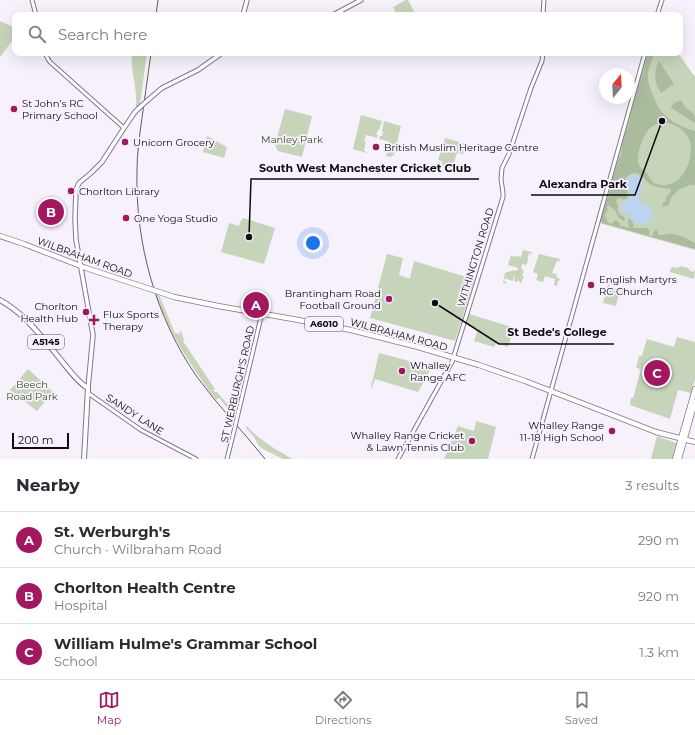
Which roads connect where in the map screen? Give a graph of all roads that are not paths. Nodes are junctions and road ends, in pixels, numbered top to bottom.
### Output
1 (32, 0) edge
2 (247, 0) edge
3 (362, 0) edge
4 (544, 0) edge
5 (662, 0) edge
6 (35, 12) edge
7 (244, 12) edge
8 (339, 12) edge
9 (543, 12) edge
10 (658, 12) edge
11 (47, 56) edge
12 (218, 56) edge
13 (543, 56) edge
14 (644, 56) edge
15 (124, 128) junction
16 (0, 236) edge
17 (80, 266) junction
18 (0, 300) edge
19 (262, 313) junction
20 (455, 351) junction
21 (446, 355) junction
22 (453, 357) junction
23 (695, 389) edge
24 (88, 390) junction
25 (551, 391) junction
26 (695, 402) edge
27 (682, 440) junction
28 (695, 444) edge
29 (84, 459) edge
30 (196, 459) edge
31 (227, 459) edge
32 (398, 459) edge
33 (532, 459) edge
34 (675, 459) edge
35 (679, 459) edge

1 - 6 street
2 - 7 main road
3 - 8 main road
4 - 9 street
5 - 10 street
11 - 15 street
12 - 15 main road, bridge
13 - 20 street, WITHINGTON ROAD
14 - 25 street
15 - 17 main road
16 - 17 highway, WILBRAHAM ROAD / A6010
17 - 19 highway, WILBRAHAM ROAD / A6010, bridge
17 - 24 main road
18 - 24 main road, A5145
19 - 21 highway, WILBRAHAM ROAD / A6010
19 - 31 street, ST WERBURGH'S ROAD, bridge
20 - 21 street
20 - 22 street, WITHINGTON ROAD
21 - 22 highway, WILBRAHAM ROAD / A6010
22 - 25 highway, WILBRAHAM ROAD / A6010
22 - 32 street, WITHINGTON ROAD
23 - 27 highway
24 - 29 main road
24 - 30 street, SANDY LANE
25 - 27 highway, WILBRAHAM ROAD / A6010
25 - 33 street
26 - 27 highway
27 - 28 highway, WILBRAHAM ROAD / A6010
27 - 34 highway
27 - 35 highway

